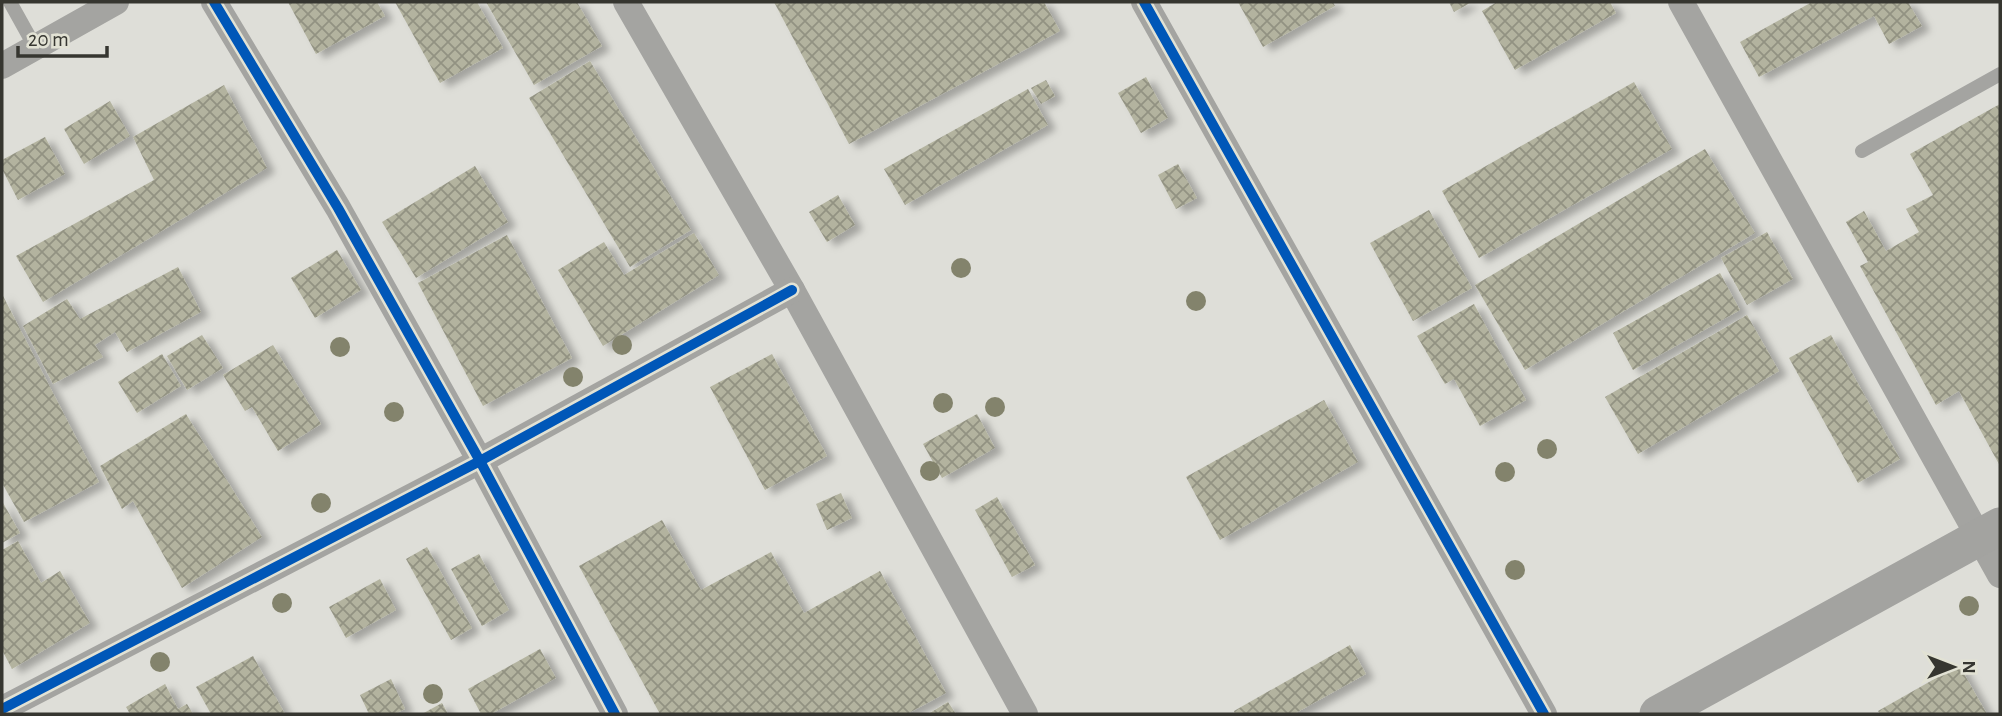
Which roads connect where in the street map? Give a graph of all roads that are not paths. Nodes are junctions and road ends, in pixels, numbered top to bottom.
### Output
1 (10, 2) edge
2 (116, 2) edge
3 (215, 2) edge
4 (626, 2) edge
5 (1144, 2) edge
6 (1681, 2) edge
7 (35, 47) junction
8 (2, 66) edge
9 (2000, 74) edge
10 (1862, 151) dead end
11 (793, 290) junction
12 (480, 461) junction
13 (1990, 532) edge
14 (2000, 575) edge
15 (2, 709) edge
16 (615, 714) edge
17 (1025, 714) edge
18 (1544, 714) edge
19 (1658, 714) edge

1 - 7 lane
2 - 7 street
3 - 12 street
4 - 11 street
5 - 18 street
6 - 13 street
7 - 8 street
9 - 10 lane
11 - 12 street
11 - 17 street
12 - 15 street
12 - 16 street
13 - 14 street
13 - 19 main road

